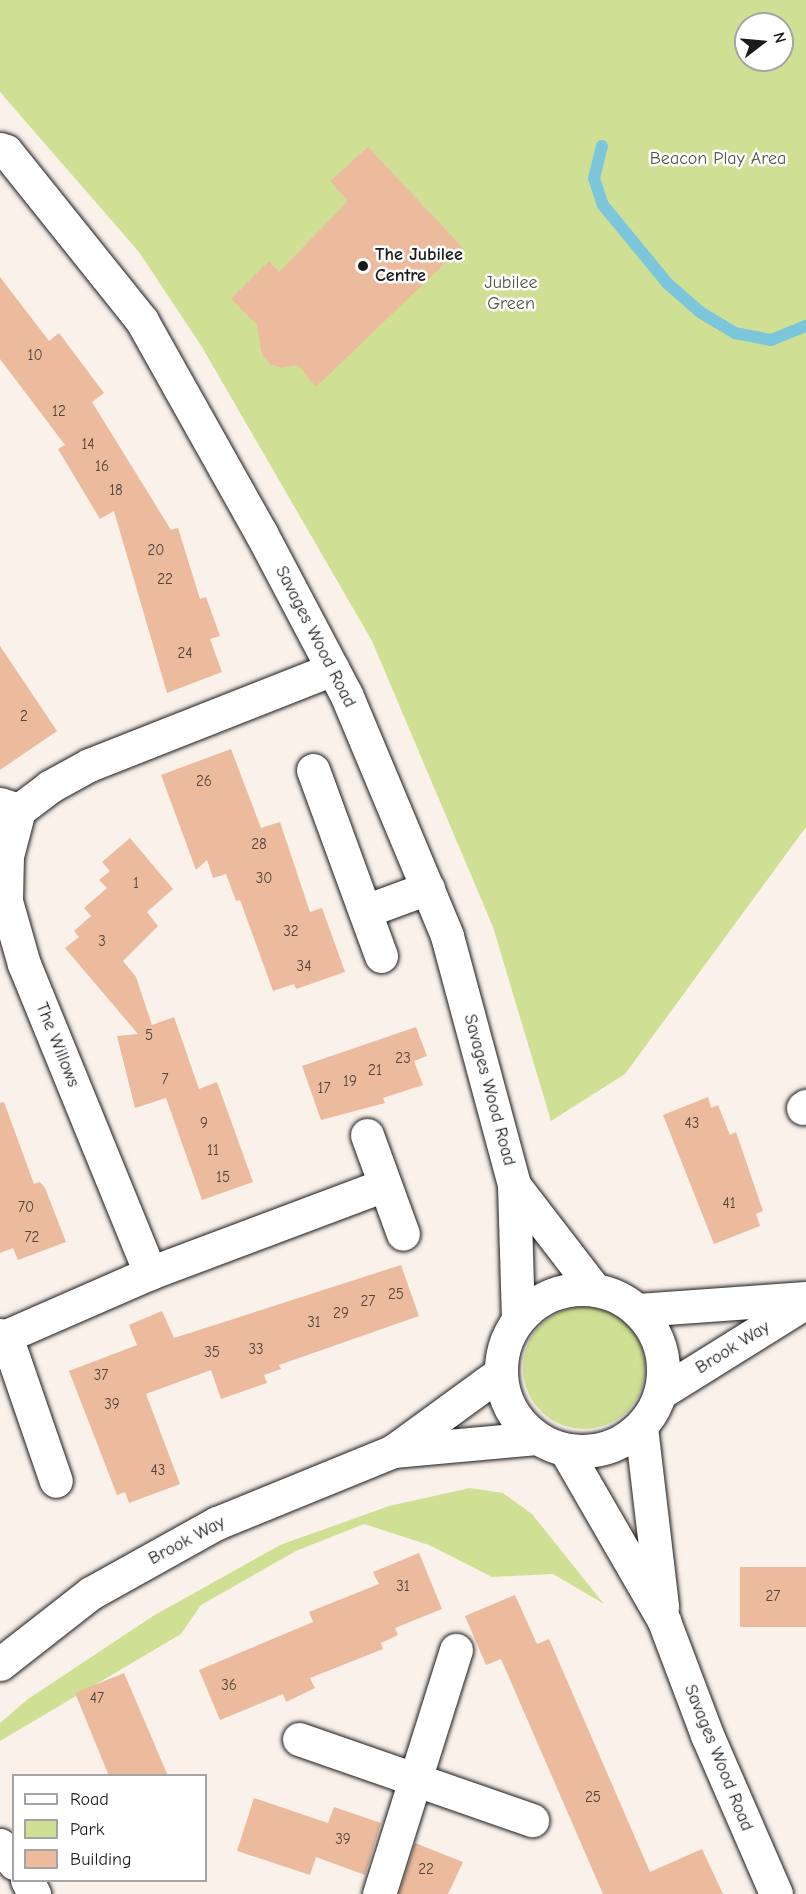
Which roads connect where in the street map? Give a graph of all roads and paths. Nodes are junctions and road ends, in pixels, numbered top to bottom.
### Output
1 (0, 149) edge
2 (333, 669) junction
3 (313, 770) dead end
4 (10, 807) edge
5 (428, 888) junction
6 (365, 911) junction
7 (381, 956) dead end
8 (367, 1135) dead end
9 (384, 1185) junction
10 (514, 1185) junction
11 (403, 1234) dead end
12 (150, 1273) junction
13 (594, 1289) junction
14 (806, 1300) edge
15 (638, 1311) junction
16 (518, 1318) junction
17 (3, 1336) edge
18 (500, 1373) junction
19 (660, 1393) junction
20 (641, 1427) junction
21 (536, 1438) junction
22 (393, 1451) junction
23 (566, 1451) junction
24 (56, 1481) dead end
25 (664, 1621) junction
26 (456, 1650) dead end
27 (0, 1664) edge
28 (299, 1739) dead end
29 (416, 1779) junction
30 (532, 1820) dead end
31 (0, 1845) edge
32 (12, 1860) edge
33 (379, 1894) edge
34 (776, 1894) edge

1 - 2 street, Savages Wood Road
2 - 4 street, The Willows
2 - 5 street, Savages Wood Road
3 - 6 street
4 - 12 street, The Willows
5 - 6 street
5 - 10 street, Savages Wood Road
6 - 7 street
8 - 9 street
9 - 11 street
9 - 12 street
10 - 13 street, Savages Wood Road
10 - 16 street, Savages Wood Road
12 - 17 street
13 - 15 street
13 - 16 street
14 - 15 street, Brook Way
14 - 19 street, Brook Way
15 - 19 street
16 - 18 street
17 - 24 street
18 - 21 street
18 - 22 street, Brook Way
19 - 20 street
20 - 23 street
20 - 25 street, Savages Wood Road
21 - 22 street, Brook Way
21 - 23 street
22 - 27 street, Brook Way
23 - 25 street, Savages Wood Road
25 - 34 street, Savages Wood Road
26 - 29 street
28 - 29 street
29 - 30 street
29 - 33 street
31 - 32 street

